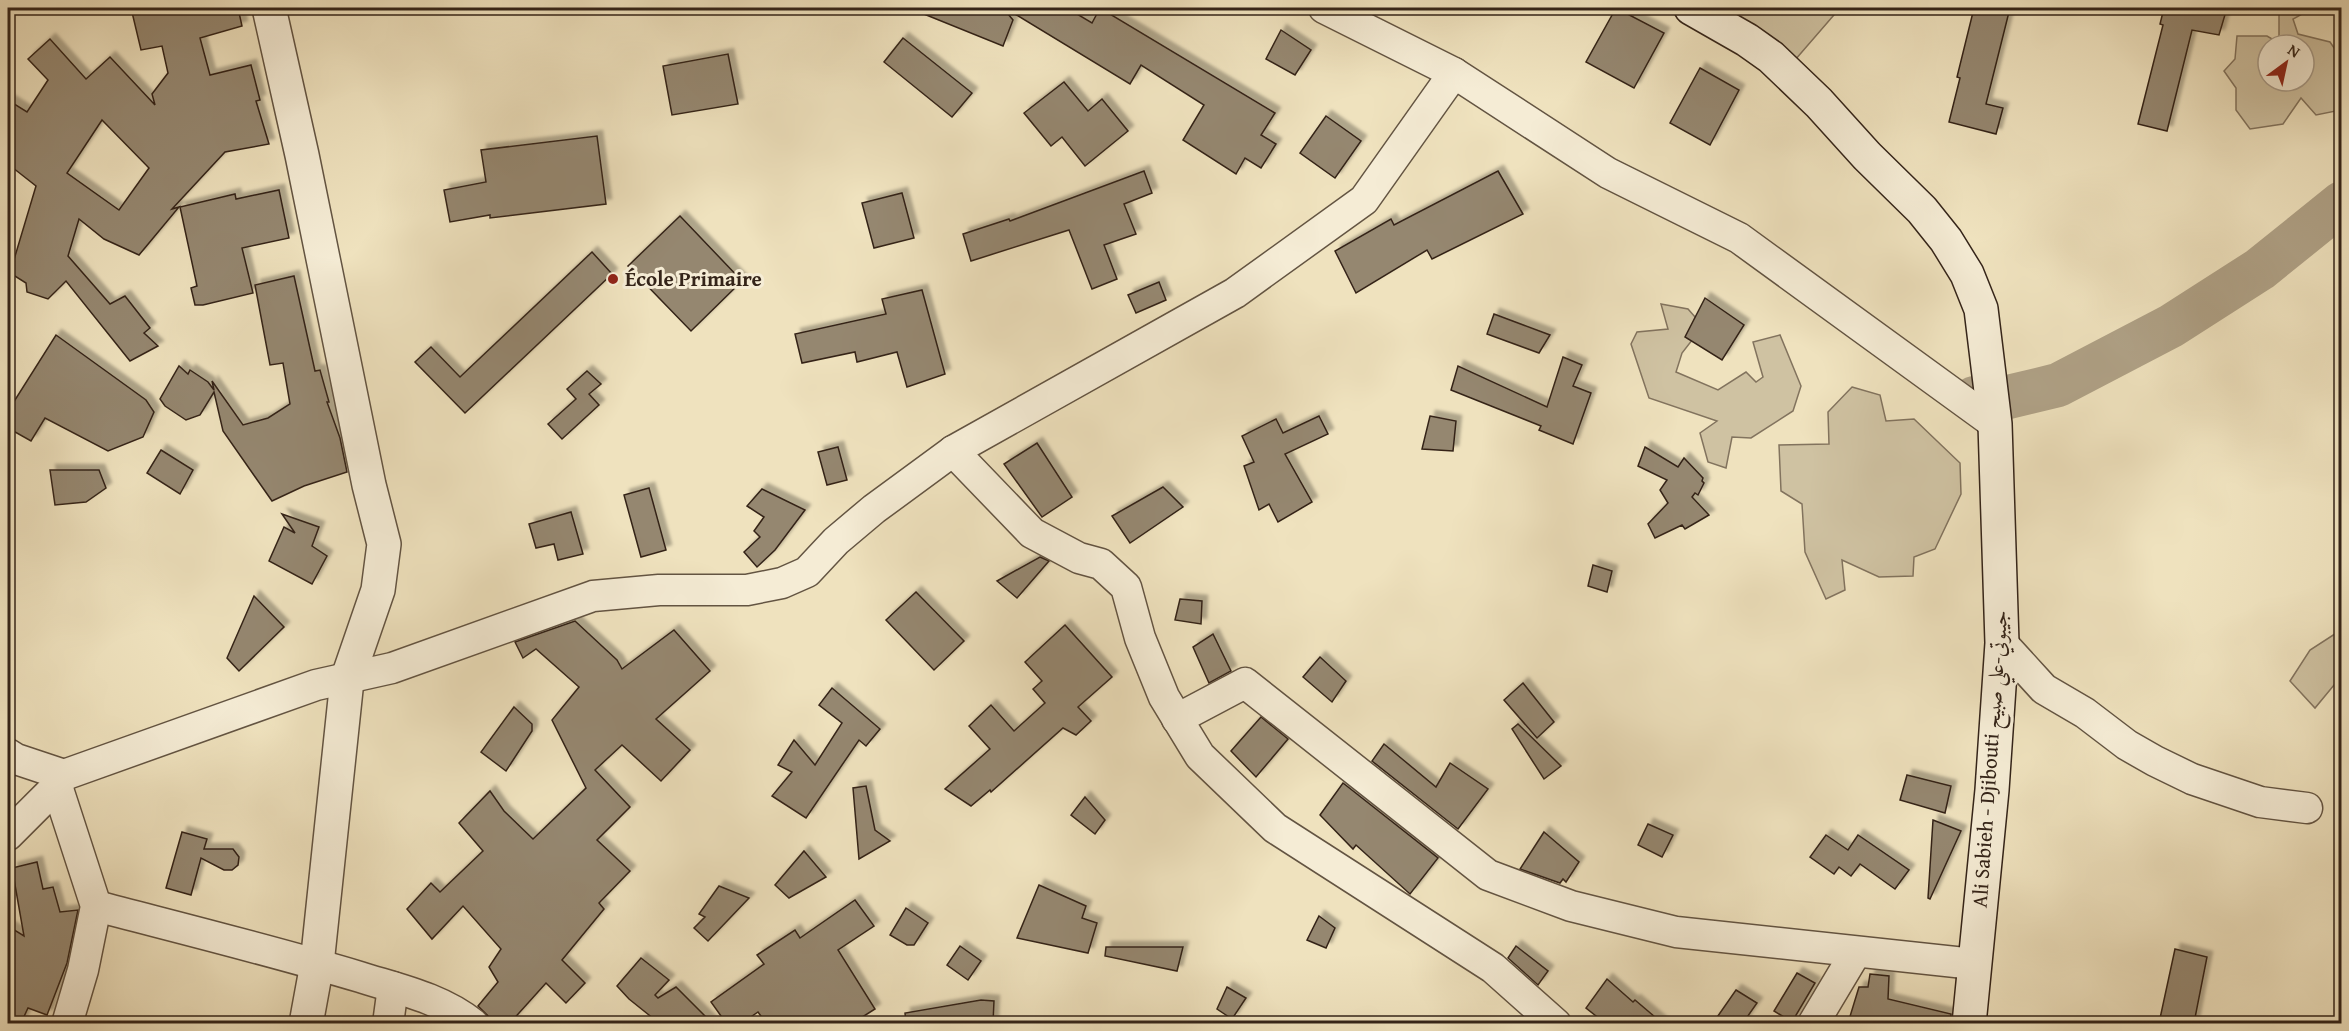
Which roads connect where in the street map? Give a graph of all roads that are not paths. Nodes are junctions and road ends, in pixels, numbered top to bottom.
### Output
1 (268, 8) edge
2 (1324, 8) edge
3 (1691, 8) edge
4 (1454, 73) junction
5 (1995, 424) junction
6 (953, 451) junction
7 (2002, 643) junction
8 (346, 680) junction
9 (1177, 719) junction
10 (8, 754) edge
11 (61, 781) junction
12 (2307, 808) dead end
13 (8, 835) edge
14 (96, 906) junction
15 (1856, 952) junction
16 (317, 964) junction
17 (1974, 964) junction
18 (393, 987) junction
19 (305, 1021) edge
20 (67, 1023) edge
21 (388, 1023) edge
22 (473, 1023) edge
23 (1556, 1023) edge
24 (1813, 1023) edge
25 (1969, 1023) edge

1 - 8 main road
2 - 4 street
3 - 5 main road, Ali Sabieh - Djibouti جيبوتي-علي صبيح
4 - 5 street
4 - 6 street
5 - 7 main road, Ali Sabieh - Djibouti جيبوتي-علي صبيح
6 - 8 street
6 - 9 street
7 - 12 street
7 - 17 main road, Ali Sabieh - Djibouti جيبوتي-علي صبيح
8 - 11 street
8 - 16 main road
9 - 15 street
9 - 23 street
10 - 11 street
11 - 13 street
11 - 14 street
14 - 16 street
14 - 20 street
15 - 17 street
15 - 24 street
16 - 18 street
16 - 19 main road
17 - 25 main road, Ali Sabieh - Djibouti جيبوتي-علي صبيح
18 - 21 street
18 - 22 street

